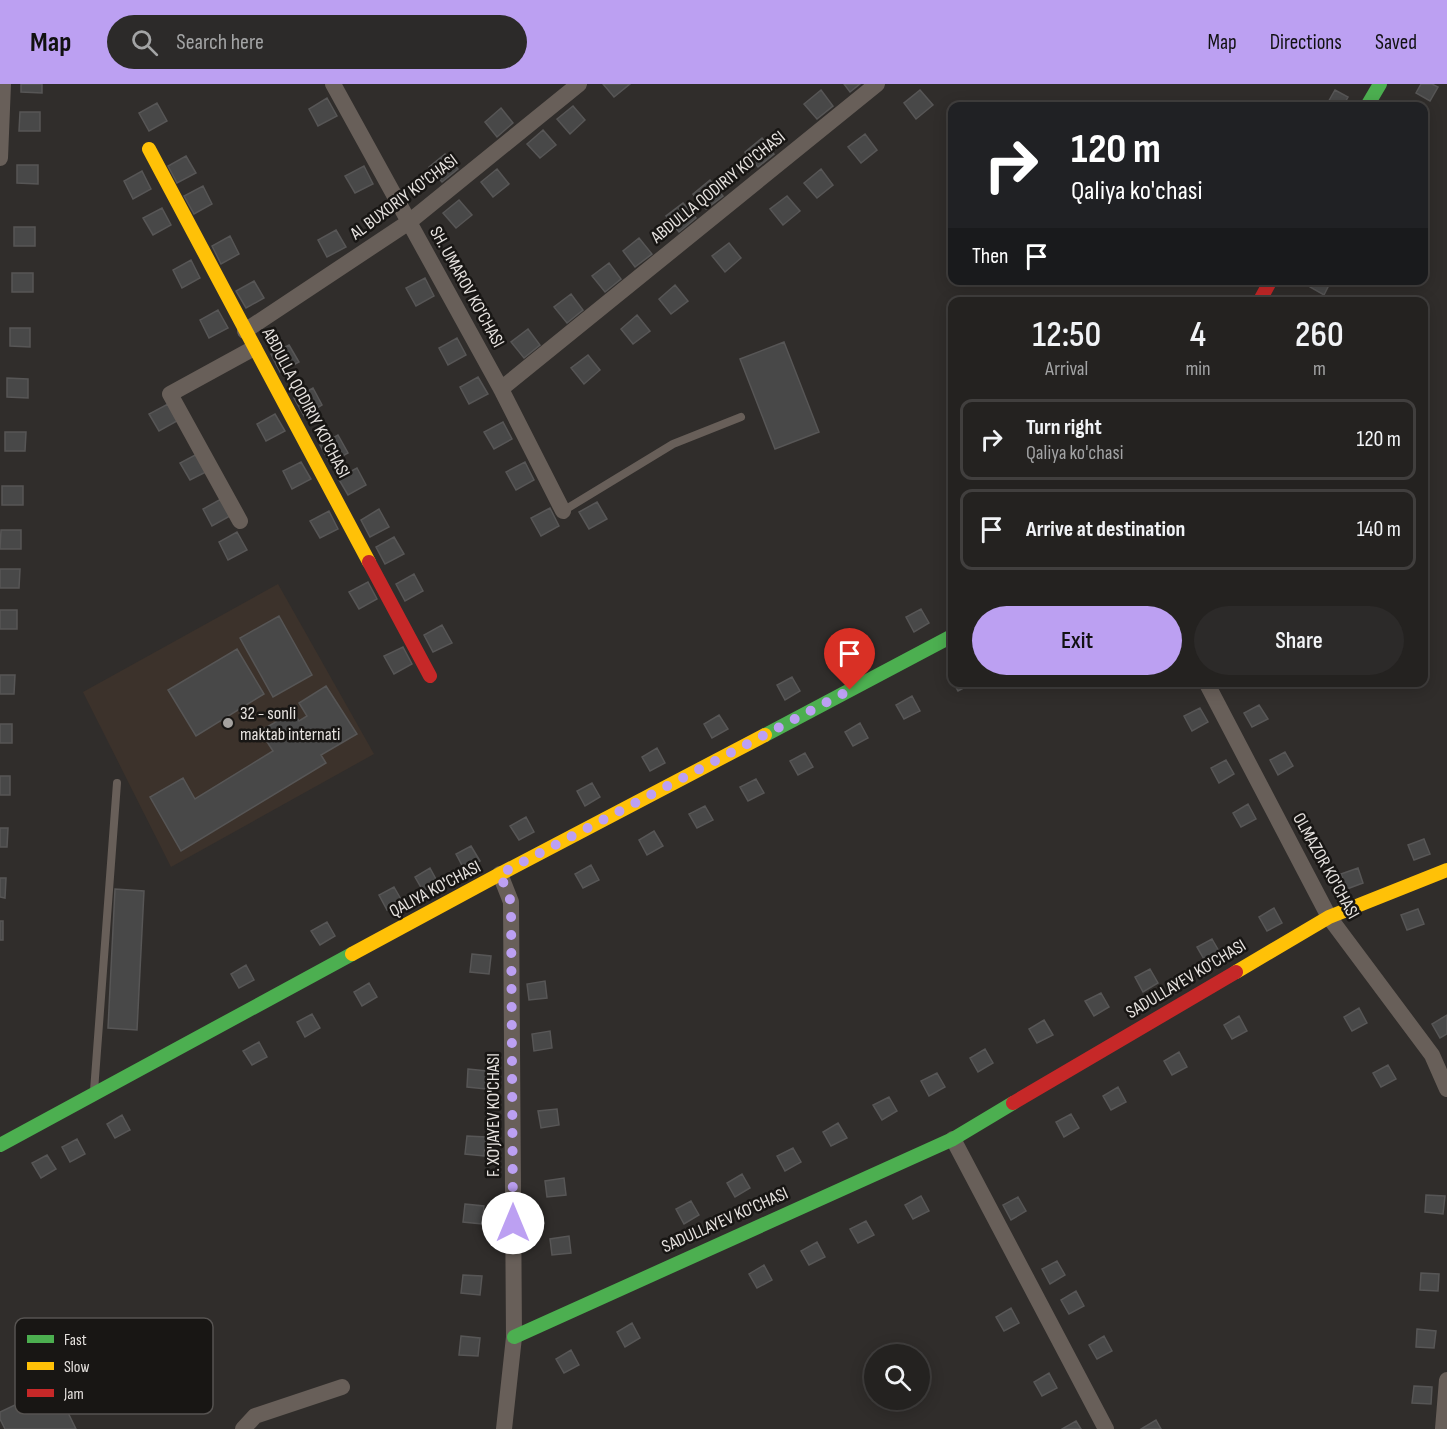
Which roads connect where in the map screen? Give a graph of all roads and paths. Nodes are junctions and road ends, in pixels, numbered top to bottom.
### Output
1 (3, 84) edge
2 (333, 84) edge
3 (579, 84) edge
4 (877, 84) edge
5 (1380, 84) edge
6 (1369, 102) edge
7 (149, 149) dead end
8 (0, 158) edge
9 (409, 222) junction
10 (245, 331) junction
11 (254, 348) junction
12 (501, 389) junction
13 (741, 417) dead end
14 (563, 511) joint
15 (240, 521) dead end
16 (948, 638) edge
17 (430, 676) dead end
18 (1209, 687) edge
19 (117, 783) dead end
20 (1447, 870) edge
21 (500, 874) junction
22 (1329, 917) junction
23 (1447, 1089) edge
24 (93, 1095) junction
25 (953, 1139) junction
26 (0, 1145) edge
27 (514, 1337) junction
28 (1447, 1380) edge
29 (342, 1387) dead end
30 (243, 1429) edge
31 (504, 1429) edge
32 (1106, 1429) edge
33 (1443, 1429) edge

1 - 8 street
2 - 9 street, SH. UMAROV KO'CHASI
3 - 9 street, AL BUXORIY KO'CHASI
4 - 12 street, ABDULLA QODIRIY KO'CHASI
5 - 6 street
7 - 10 street, ABDULLA QODIRIY KO'CHASI
9 - 10 street, AL BUXORIY KO'CHASI
9 - 12 street, SH. UMAROV KO'CHASI
10 - 11 street, ABDULLA QODIRIY KO'CHASI
11 - 15 street
11 - 17 street, ABDULLA QODIRIY KO'CHASI
12 - 14 street, SH. UMAROV KO'CHASI
13 - 14 lane
16 - 21 street, QALIYA KO'CHASI
18 - 22 street, OLMAZOR KO'CHASI
19 - 24 lane
20 - 22 street, SADULLAYEV KO'CHASI
21 - 24 street, QALIYA KO'CHASI
21 - 27 street, F. XO'JAYEV KO'CHASI
22 - 23 street, OLMAZOR KO'CHASI
22 - 25 street, SADULLAYEV KO'CHASI
24 - 26 street, QALIYA KO'CHASI
25 - 27 street, SADULLAYEV KO'CHASI
25 - 32 street
27 - 31 street, F. XO'JAYEV KO'CHASI
28 - 33 street
29 - 30 street

